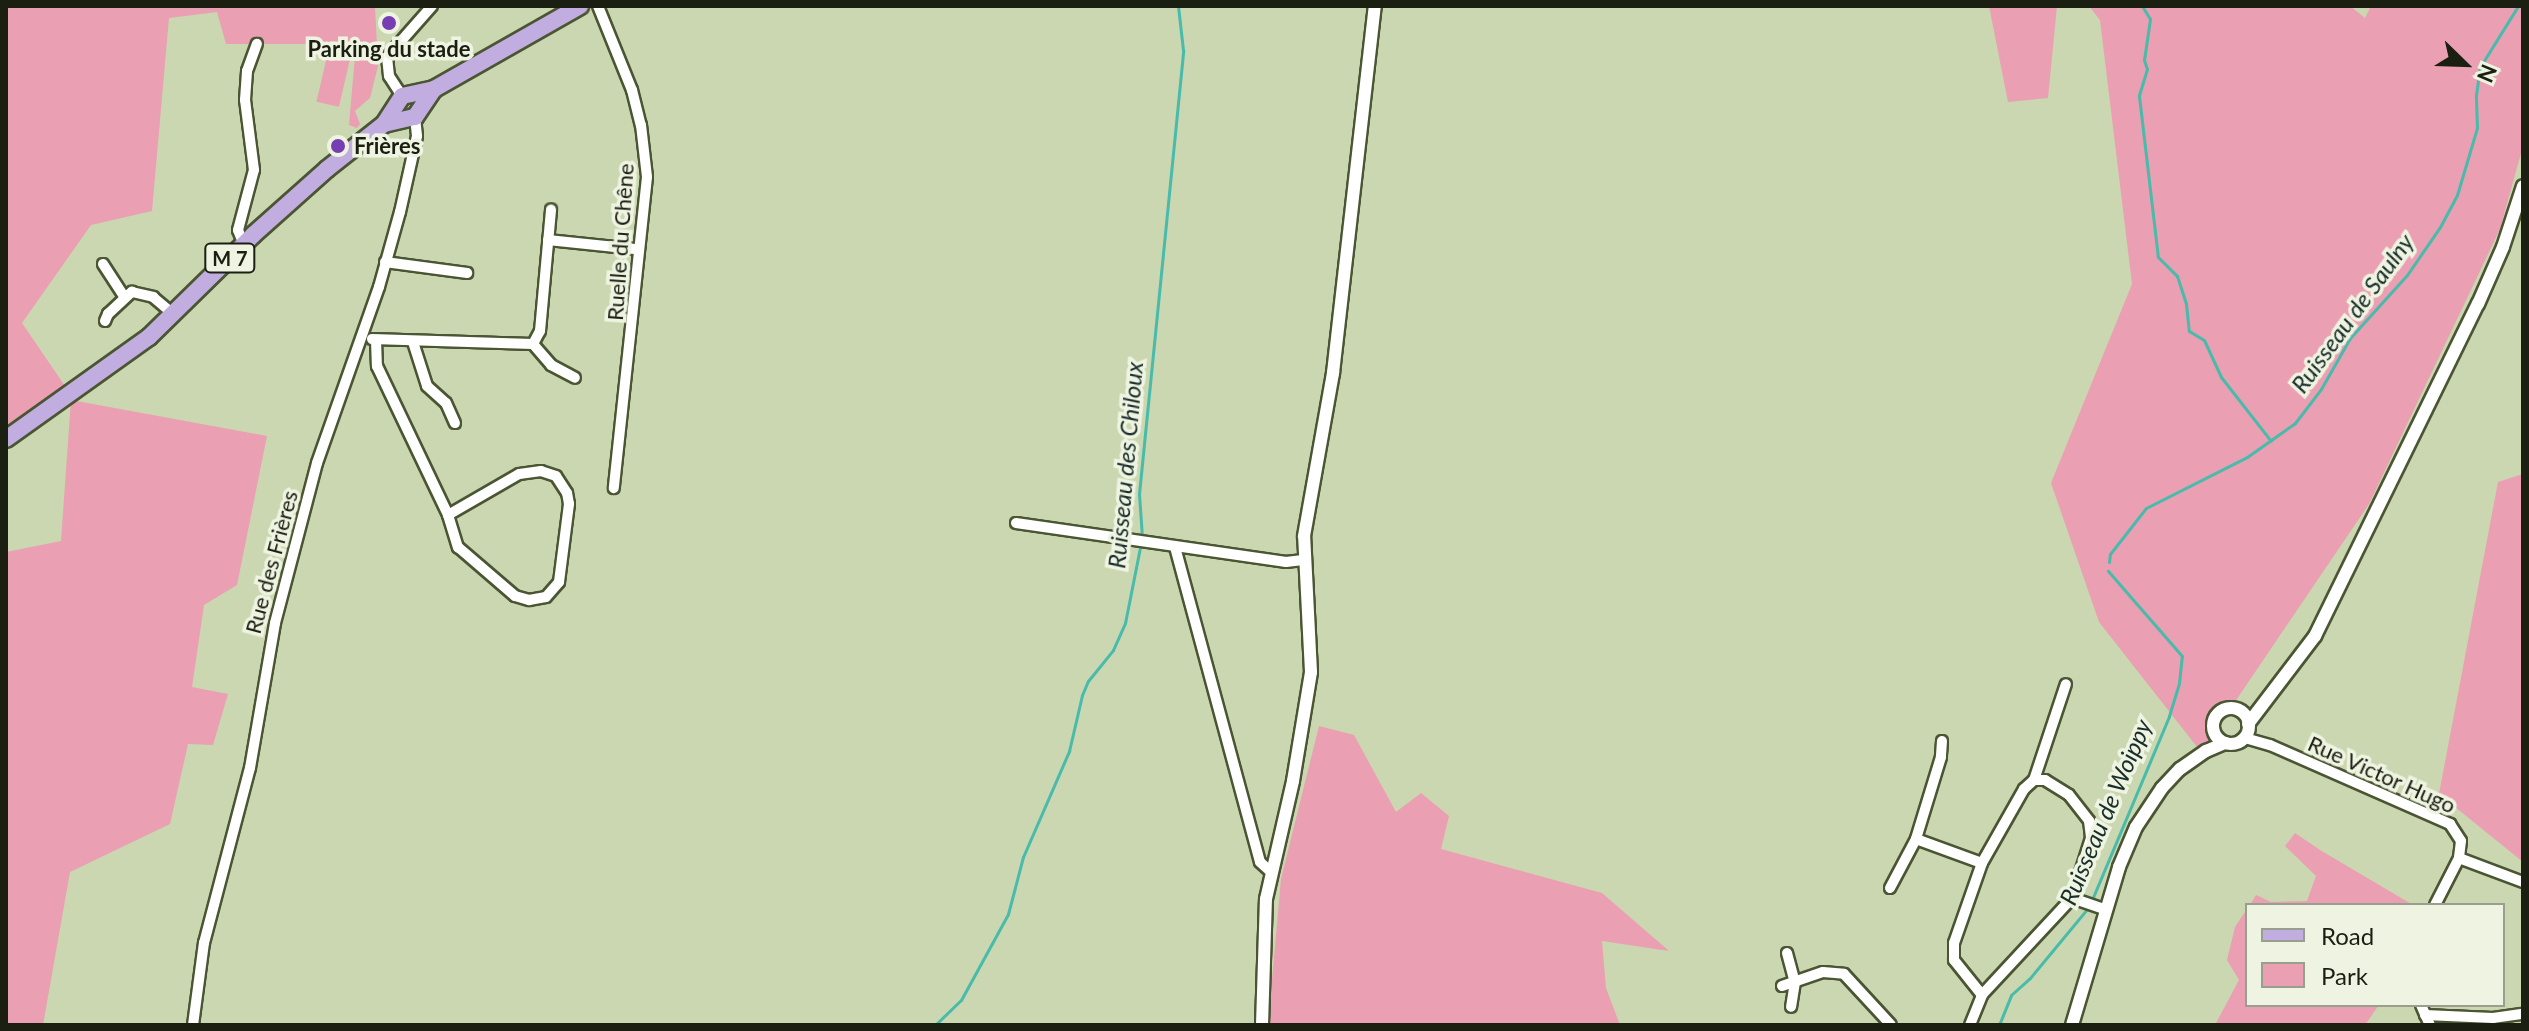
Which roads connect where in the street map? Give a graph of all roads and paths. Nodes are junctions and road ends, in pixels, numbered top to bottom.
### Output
1 (432, 6) edge
2 (580, 6) edge
3 (598, 6) edge
4 (1375, 6) edge
5 (257, 44) dead end
6 (409, 107) junction
7 (2523, 186) edge
8 (551, 209) dead end
9 (548, 240) junction
10 (244, 245) junction
11 (635, 249) dead end
12 (385, 262) junction
13 (103, 264) dead end
14 (467, 273) dead end
15 (124, 296) junction
16 (173, 314) junction
17 (105, 321) dead end
18 (362, 336) junction
19 (376, 340) junction
20 (413, 342) junction
21 (533, 344) junction
22 (575, 378) dead end
23 (455, 423) dead end
24 (6, 439) edge
25 (614, 488) dead end
26 (448, 515) junction
27 (1016, 523) dead end
28 (1175, 547) junction
29 (1303, 560) junction
30 (2066, 684) dead end
31 (2262, 701) junction
32 (2237, 710) junction
33 (2248, 724) junction
34 (2213, 725) junction
35 (2245, 738) junction
36 (1942, 741) dead end
37 (2225, 743) junction
38 (2194, 758) junction
39 (2034, 780) junction
40 (1916, 839) junction
41 (2459, 858) junction
42 (1982, 863) junction
43 (1270, 871) junction
44 (2523, 882) edge
45 (1890, 888) dead end
46 (2076, 899) junction
47 (2436, 903) edge
48 (2103, 908) junction
49 (1787, 953) dead end
50 (1795, 982) junction
51 (1782, 986) dead end
52 (1982, 995) junction
53 (1791, 1007) dead end
54 (2523, 1014) edge
55 (2425, 1015) edge
56 (193, 1025) edge
57 (1262, 1025) edge
58 (1891, 1025) edge
59 (1970, 1025) edge
60 (2072, 1025) edge

1 - 6 street
2 - 6 main road
3 - 25 street, Ruelle du Chêne
4 - 29 street
5 - 10 street
6 - 10 main road, M 7
6 - 12 street, Rue des Frières
7 - 31 street
8 - 9 street
9 - 11 street
9 - 21 street
10 - 16 main road, M 7
12 - 14 street
12 - 18 street, Rue des Frières
13 - 15 street
15 - 16 street
15 - 17 street
16 - 24 main road, M 7
18 - 19 street
18 - 56 street, Rue des Frières
19 - 20 street
19 - 26 street
20 - 21 street
20 - 23 street
21 - 22 street
26 - 26 street
27 - 28 street
28 - 29 street
28 - 43 street
29 - 43 street
30 - 39 street
31 - 32 street
31 - 33 street
32 - 33 street
32 - 34 street
33 - 35 street
34 - 37 street
34 - 38 street
35 - 37 street
35 - 41 street, Rue Victor Hugo
36 - 40 street
37 - 38 street
38 - 48 street
39 - 42 street
39 - 46 street
40 - 42 street
40 - 45 street
41 - 44 street
41 - 47 street
42 - 52 street
43 - 57 street
46 - 48 street
46 - 52 street
48 - 60 street
49 - 50 street
50 - 51 street
50 - 53 street
50 - 58 street
52 - 59 street
54 - 55 street

